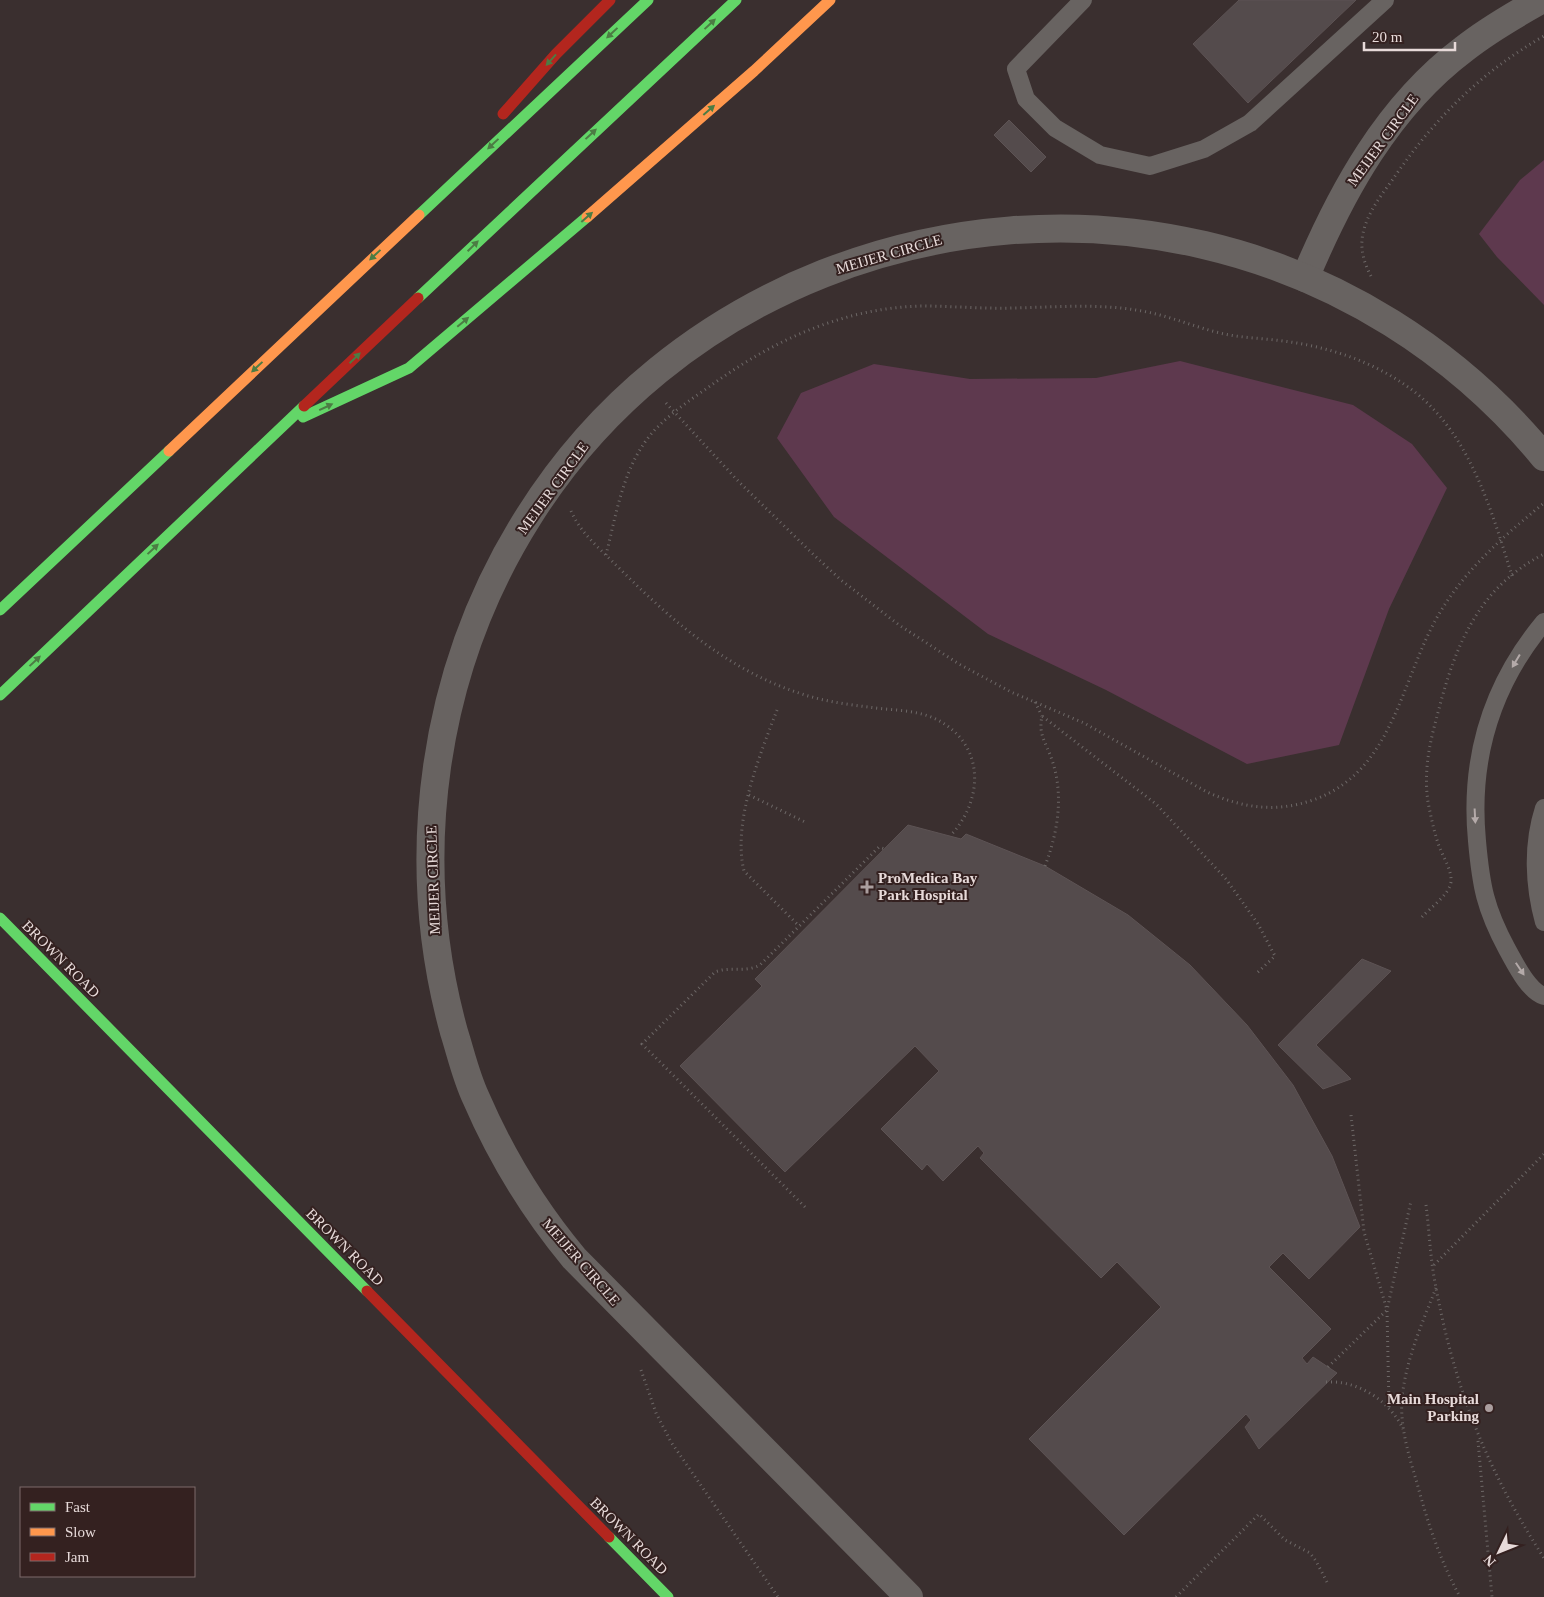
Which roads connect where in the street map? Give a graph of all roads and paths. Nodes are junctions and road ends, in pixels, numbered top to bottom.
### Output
1 (610, 0) edge
2 (648, 0) edge
3 (736, 0) edge
4 (830, 0) edge
5 (1083, 0) edge
6 (1385, 0) edge
7 (1541, 0) edge
8 (1544, 36) edge
9 (496, 121) dead end
10 (470, 151) dead end
11 (390, 241) junction
12 (1305, 278) junction
13 (1372, 278) dead end
14 (647, 381) junction
15 (675, 413) junction
16 (282, 427) junction
17 (1544, 456) edge
18 (1544, 503) edge
19 (571, 511) dead end
20 (1500, 540) junction
21 (606, 554) junction
22 (1544, 554) edge
23 (1512, 576) junction
24 (0, 610) edge
25 (1544, 622) edge
26 (0, 694) edge
27 (1035, 702) junction
28 (777, 710) dead end
29 (1042, 716) junction
30 (749, 795) junction
31 (1544, 808) edge
32 (805, 822) dead end
33 (950, 836) dead end
34 (884, 849) dead end
35 (1045, 866) dead end
36 (1422, 917) dead end
37 (0, 918) edge
38 (1544, 922) edge
39 (799, 926) junction
40 (1256, 973) dead end
41 (1544, 996) edge
42 (1351, 1115) dead end
43 (1544, 1154) edge
44 (1411, 1201) dead end
45 (1426, 1204) dead end
46 (805, 1207) dead end
47 (1433, 1266) junction
48 (1436, 1288) junction
49 (1387, 1310) junction
50 (640, 1367) dead end
51 (1328, 1367) dead end
52 (1326, 1382) dead end
53 (1389, 1407) junction
54 (1405, 1434) junction
55 (1478, 1438) junction
56 (1544, 1558) edge
57 (1327, 1582) dead end
58 (668, 1597) edge
59 (778, 1597) edge
60 (909, 1597) edge
61 (1176, 1597) edge
62 (1460, 1597) edge
63 (1492, 1597) edge

1 -> 9 main road
2 -> 11 main road
16 -> 3 main road
16 -> 4 main road
5 - 6 lane
7 - 12 street, MEIJER CIRCLE
8 - 13 path
10 - 11 main road
11 -> 24 main road
12 - 14 street, MEIJER CIRCLE
12 - 17 street
14 - 15 path
14 - 60 street, MEIJER CIRCLE
15 - 20 path
15 - 21 path
15 - 27 path
26 -> 16 main road
18 - 20 path
19 - 21 path
20 - 23 path
20 - 27 path
21 - 33 path
22 - 23 path
23 - 36 path
25 -> 41 lane
27 - 29 path
28 - 30 path
29 - 35 path
29 - 40 path
30 - 32 path
30 - 39 path
31 - 38 lane
34 - 39 path
37 - 58 main road, BROWN ROAD
39 - 46 path
42 - 49 path
43 - 47 path
44 - 49 path
45 - 47 path
47 - 48 path
48 - 54 path
48 - 55 path
49 - 51 path
49 - 53 path
50 - 59 path
52 - 53 path
53 - 54 path
54 - 62 path
55 - 56 path
55 - 63 path
57 - 61 path

